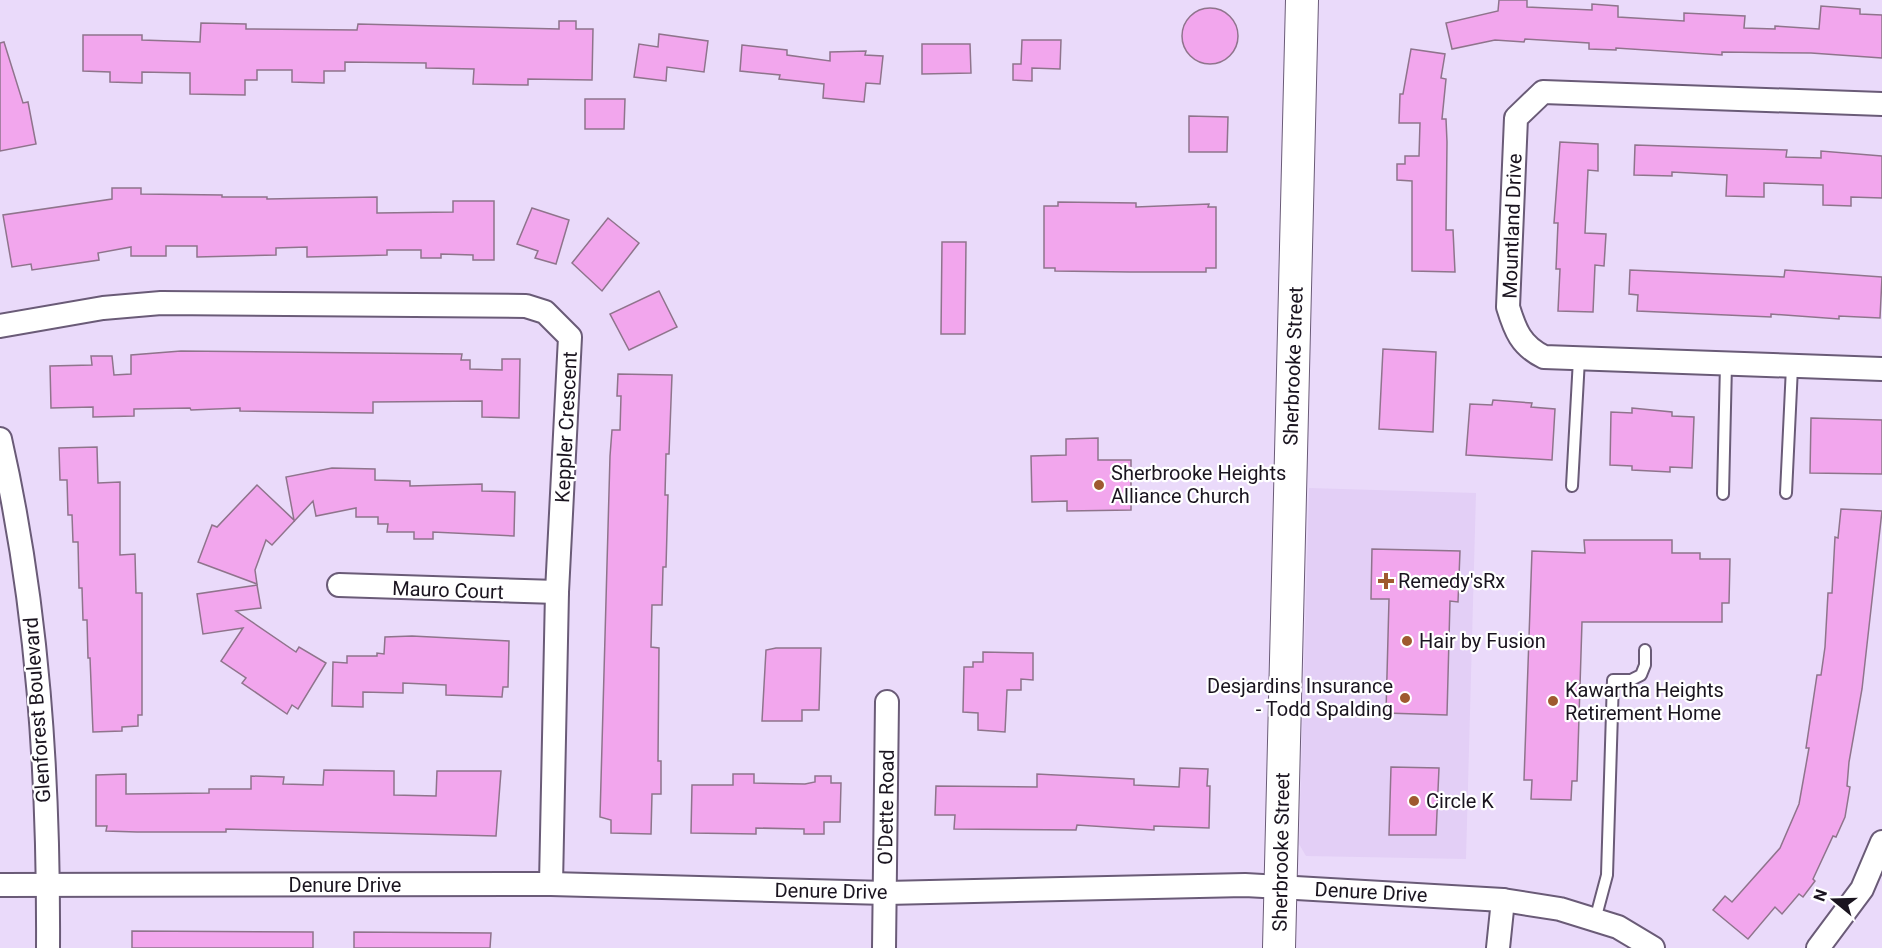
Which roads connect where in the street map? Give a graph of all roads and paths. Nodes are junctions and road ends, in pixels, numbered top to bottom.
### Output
1 (1302, 0) edge
2 (1882, 104) edge
3 (0, 326) edge
4 (1579, 359) junction
5 (1726, 364) junction
6 (1792, 367) junction
7 (1882, 369) edge
8 (0, 439) edge
9 (1572, 486) dead end
10 (1786, 493) dead end
11 (1723, 494) dead end
12 (339, 585) dead end
13 (557, 592) junction
14 (1645, 650) dead end
15 (887, 702) dead end
16 (1882, 842) edge
17 (551, 884) junction
18 (0, 885) edge
19 (48, 886) junction
20 (1281, 888) junction
21 (886, 893) junction
22 (1503, 900) junction
23 (1595, 920) junction
24 (48, 948) edge
25 (884, 948) edge
26 (1278, 948) edge
27 (1498, 948) edge
28 (1653, 948) edge
29 (1818, 948) edge

1 - 20 main road, Sherbrooke Street
2 - 4 street, Mountland Drive
3 - 13 street, Keppler Crescent
4 - 5 street, Mountland Drive
4 - 9 lane
5 - 6 street, Mountland Drive
5 - 11 lane
6 - 7 street, Mountland Drive
6 - 10 lane
8 - 19 street, Glenforest Boulevard
12 - 13 street, Mauro Court
13 - 17 street, Keppler Crescent
14 - 23 lane
15 - 21 street, O'Dette Road
16 - 29 street
17 - 19 street, Denure Drive
17 - 21 street, Denure Drive
18 - 19 street, Denure Drive
19 - 24 street, Glenforest Boulevard
20 - 21 street, Denure Drive
20 - 22 street, Denure Drive
20 - 26 main road, Sherbrooke Street
21 - 25 street, O'Dette Road
22 - 23 street, Denure Drive
22 - 27 street
23 - 28 street, Denure Drive

